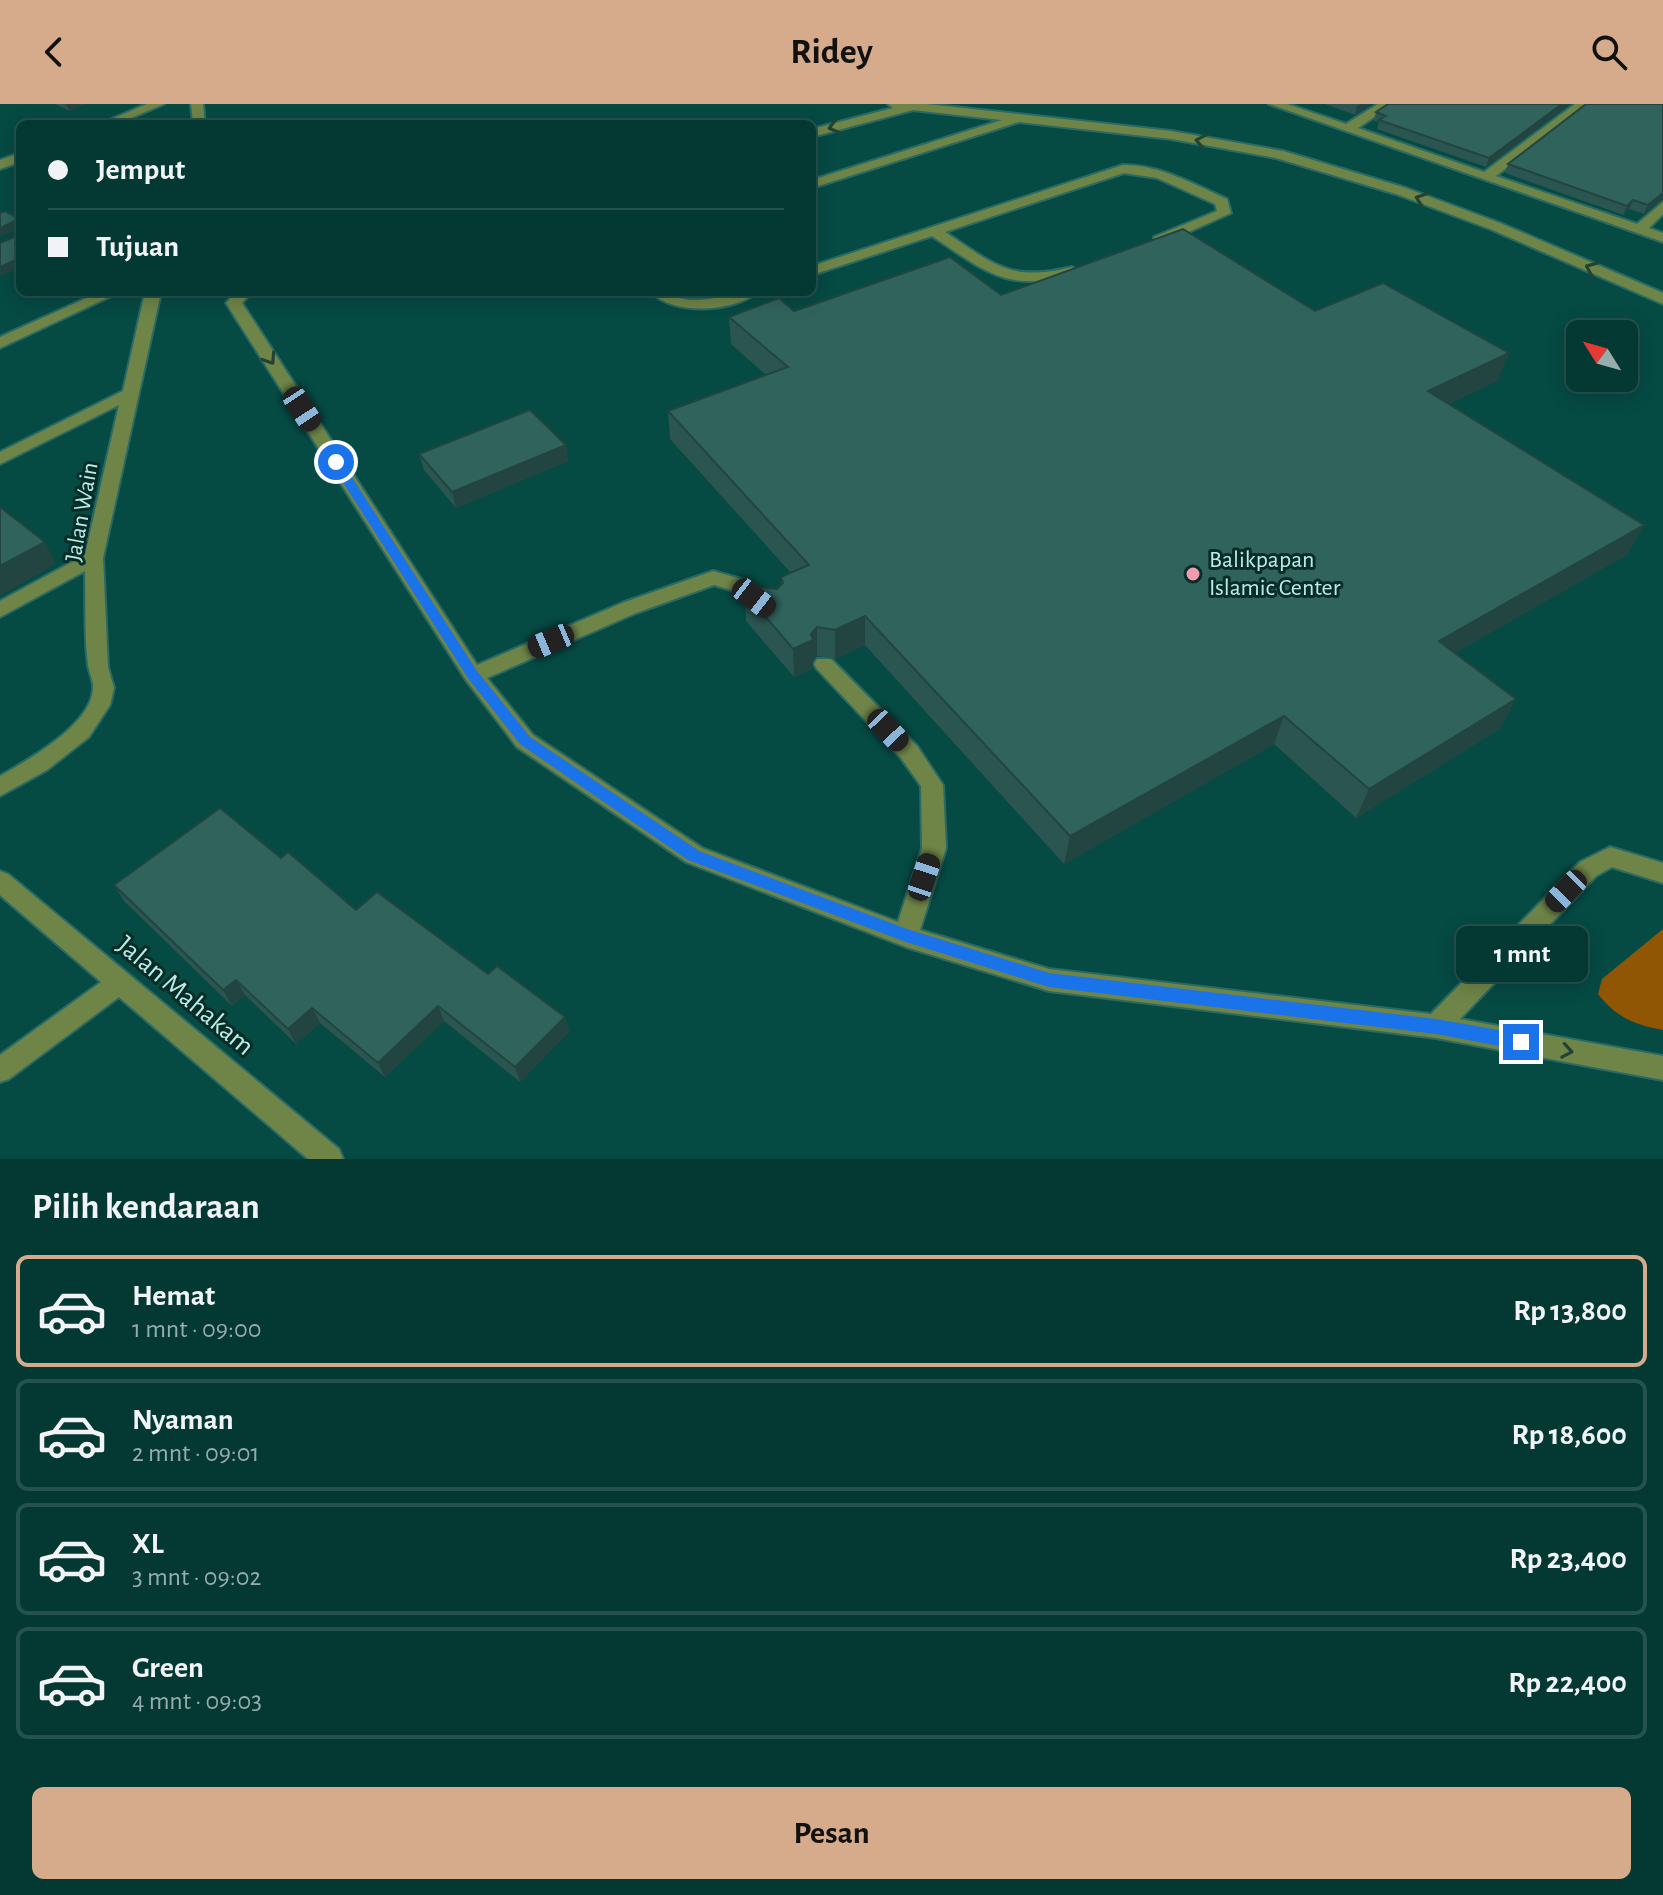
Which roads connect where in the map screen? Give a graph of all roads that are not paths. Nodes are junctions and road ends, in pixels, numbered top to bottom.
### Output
1 (158, 104) edge
2 (894, 104) edge
3 (1275, 104) edge
4 (1387, 104) edge
5 (1583, 104) edge
6 (910, 107) junction
7 (1022, 117) junction
8 (116, 120) edge
9 (1348, 129) junction
10 (816, 132) edge
11 (1488, 175) junction
12 (816, 183) edge
13 (1663, 206) edge
14 (932, 230) junction
15 (1639, 230) junction
16 (1663, 238) edge
17 (1146, 244) edge
18 (1082, 267) edge
19 (816, 270) edge
20 (103, 296) edge
21 (152, 296) edge
22 (240, 296) edge
23 (663, 296) edge
24 (737, 296) edge
25 (1663, 299) edge
26 (0, 343) edge
27 (131, 393) junction
28 (0, 459) edge
29 (94, 558) junction
30 (0, 610) edge
31 (771, 610) edge
32 (824, 664) edge
33 (473, 675) junction
34 (0, 787) edge
35 (1663, 873) edge
36 (0, 881) edge
37 (906, 936) junction
38 (119, 983) junction
39 (1436, 1026) junction
40 (1663, 1068) edge
41 (0, 1070) edge
42 (329, 1159) edge

1 - 8 street
2 - 6 street
3 - 9 street
4 - 9 street
5 - 11 street
6 - 7 street
6 -> 10 street
7 - 12 street
25 -> 7 street
9 - 11 street
11 - 15 street
13 - 15 street
14 - 17 street
14 - 18 street
14 - 19 street
15 - 16 street
20 - 26 street
21 - 27 street, Jalan Wain
22 -> 33 street
23 - 24 street
27 - 28 street
27 - 29 street, Jalan Wain
29 - 30 street
29 - 34 street, Jalan Wain
31 - 33 street
32 - 37 street
33 - 37 street
35 - 39 street
36 - 38 street, Jalan Mahakam
37 - 39 street
38 - 41 street
38 - 42 street, Jalan Mahakam
39 -> 40 street

